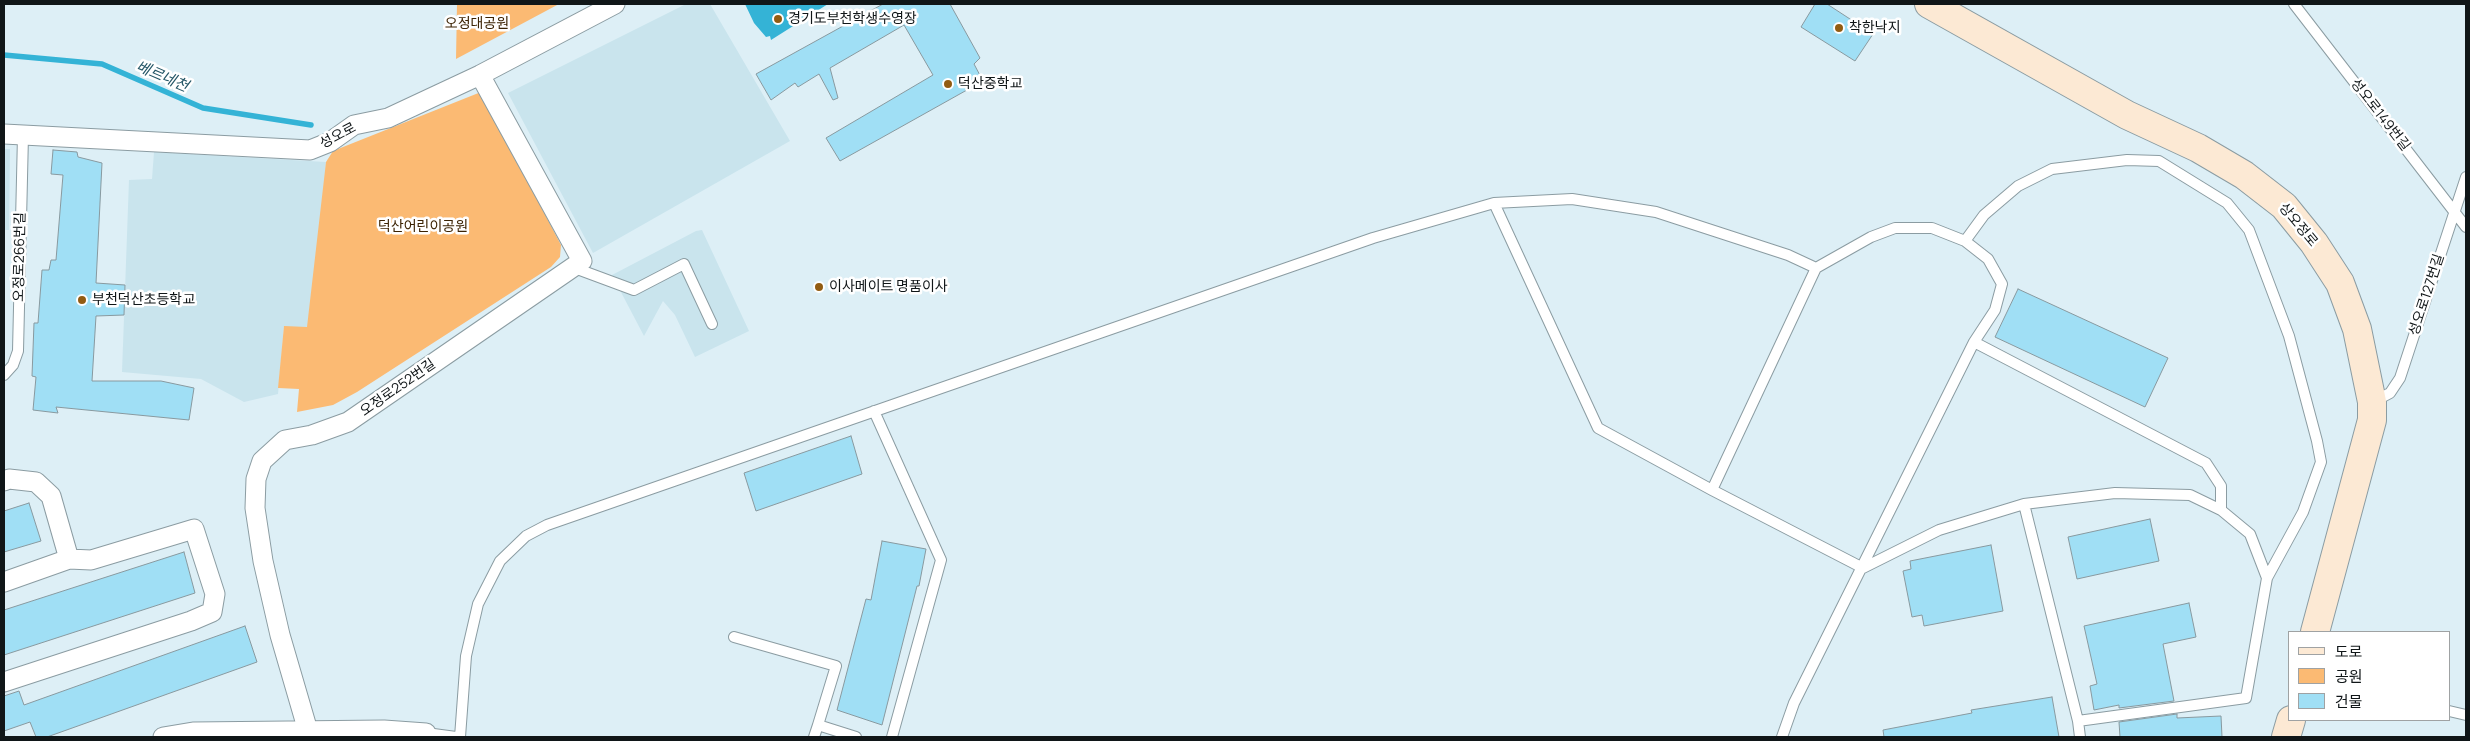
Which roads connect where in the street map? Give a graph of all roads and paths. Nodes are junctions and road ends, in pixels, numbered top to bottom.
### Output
1 (614, 4) edge
2 (1929, 4) edge
3 (2294, 4) edge
4 (480, 75) junction
5 (4, 134) edge
6 (23, 135) junction
7 (2466, 177) edge
8 (1494, 203) junction
9 (2454, 211) junction
10 (2466, 227) edge
11 (1964, 241) junction
12 (572, 267) junction
13 (1816, 268) junction
14 (712, 324) dead end
15 (1974, 342) junction
16 (4, 375) edge
17 (2372, 402) junction
18 (874, 411) junction
19 (4, 481) edge
20 (1712, 490) junction
21 (2024, 504) junction
22 (2221, 510) junction
23 (69, 559) junction
24 (1864, 568) junction
25 (2267, 578) junction
26 (4, 582) edge
27 (2315, 631) edge
28 (734, 637) dead end
29 (4, 682) edge
30 (2450, 711) edge
31 (2466, 715) edge
32 (2078, 721) junction
33 (2291, 721) edge
34 (818, 725) junction
35 (308, 731) junction
36 (426, 733) joint
37 (262, 734) edge
38 (163, 737) edge
39 (456, 737) edge
40 (460, 737) edge
41 (814, 737) edge
42 (856, 737) edge
43 (892, 737) edge
44 (1782, 737) edge
45 (2080, 737) edge
46 (2286, 737) edge

1 - 4 street, 성오로
2 - 17 street, 상오정로
3 - 9 lane, 성오로149번길
4 - 6 street, 성오로
4 - 12 street
5 - 6 street, 성오로
6 - 16 lane, 오정로266번길
7 - 9 lane, 성오로127번길
8 - 13 lane
8 - 18 lane
8 - 20 lane
9 - 10 lane, 성오로149번길
9 - 17 lane, 성오로127번길
11 - 13 lane
11 - 15 lane
11 - 25 lane
12 - 14 lane
12 - 35 street, 오정로252번길
13 - 20 lane
15 - 22 lane
15 - 24 lane
17 - 27 street, 상오정로
18 - 40 lane
18 - 43 lane
19 - 23 street
20 - 24 lane
21 - 22 lane
21 - 24 lane
21 - 32 lane
22 - 25 lane
23 - 26 street
23 - 29 street
24 - 44 lane
25 - 32 lane
28 - 34 lane
30 - 31 lane
32 - 45 lane
33 - 46 street
34 - 41 lane
34 - 42 lane
35 - 36 street
35 - 37 street
36 - 39 lane
37 - 38 street

